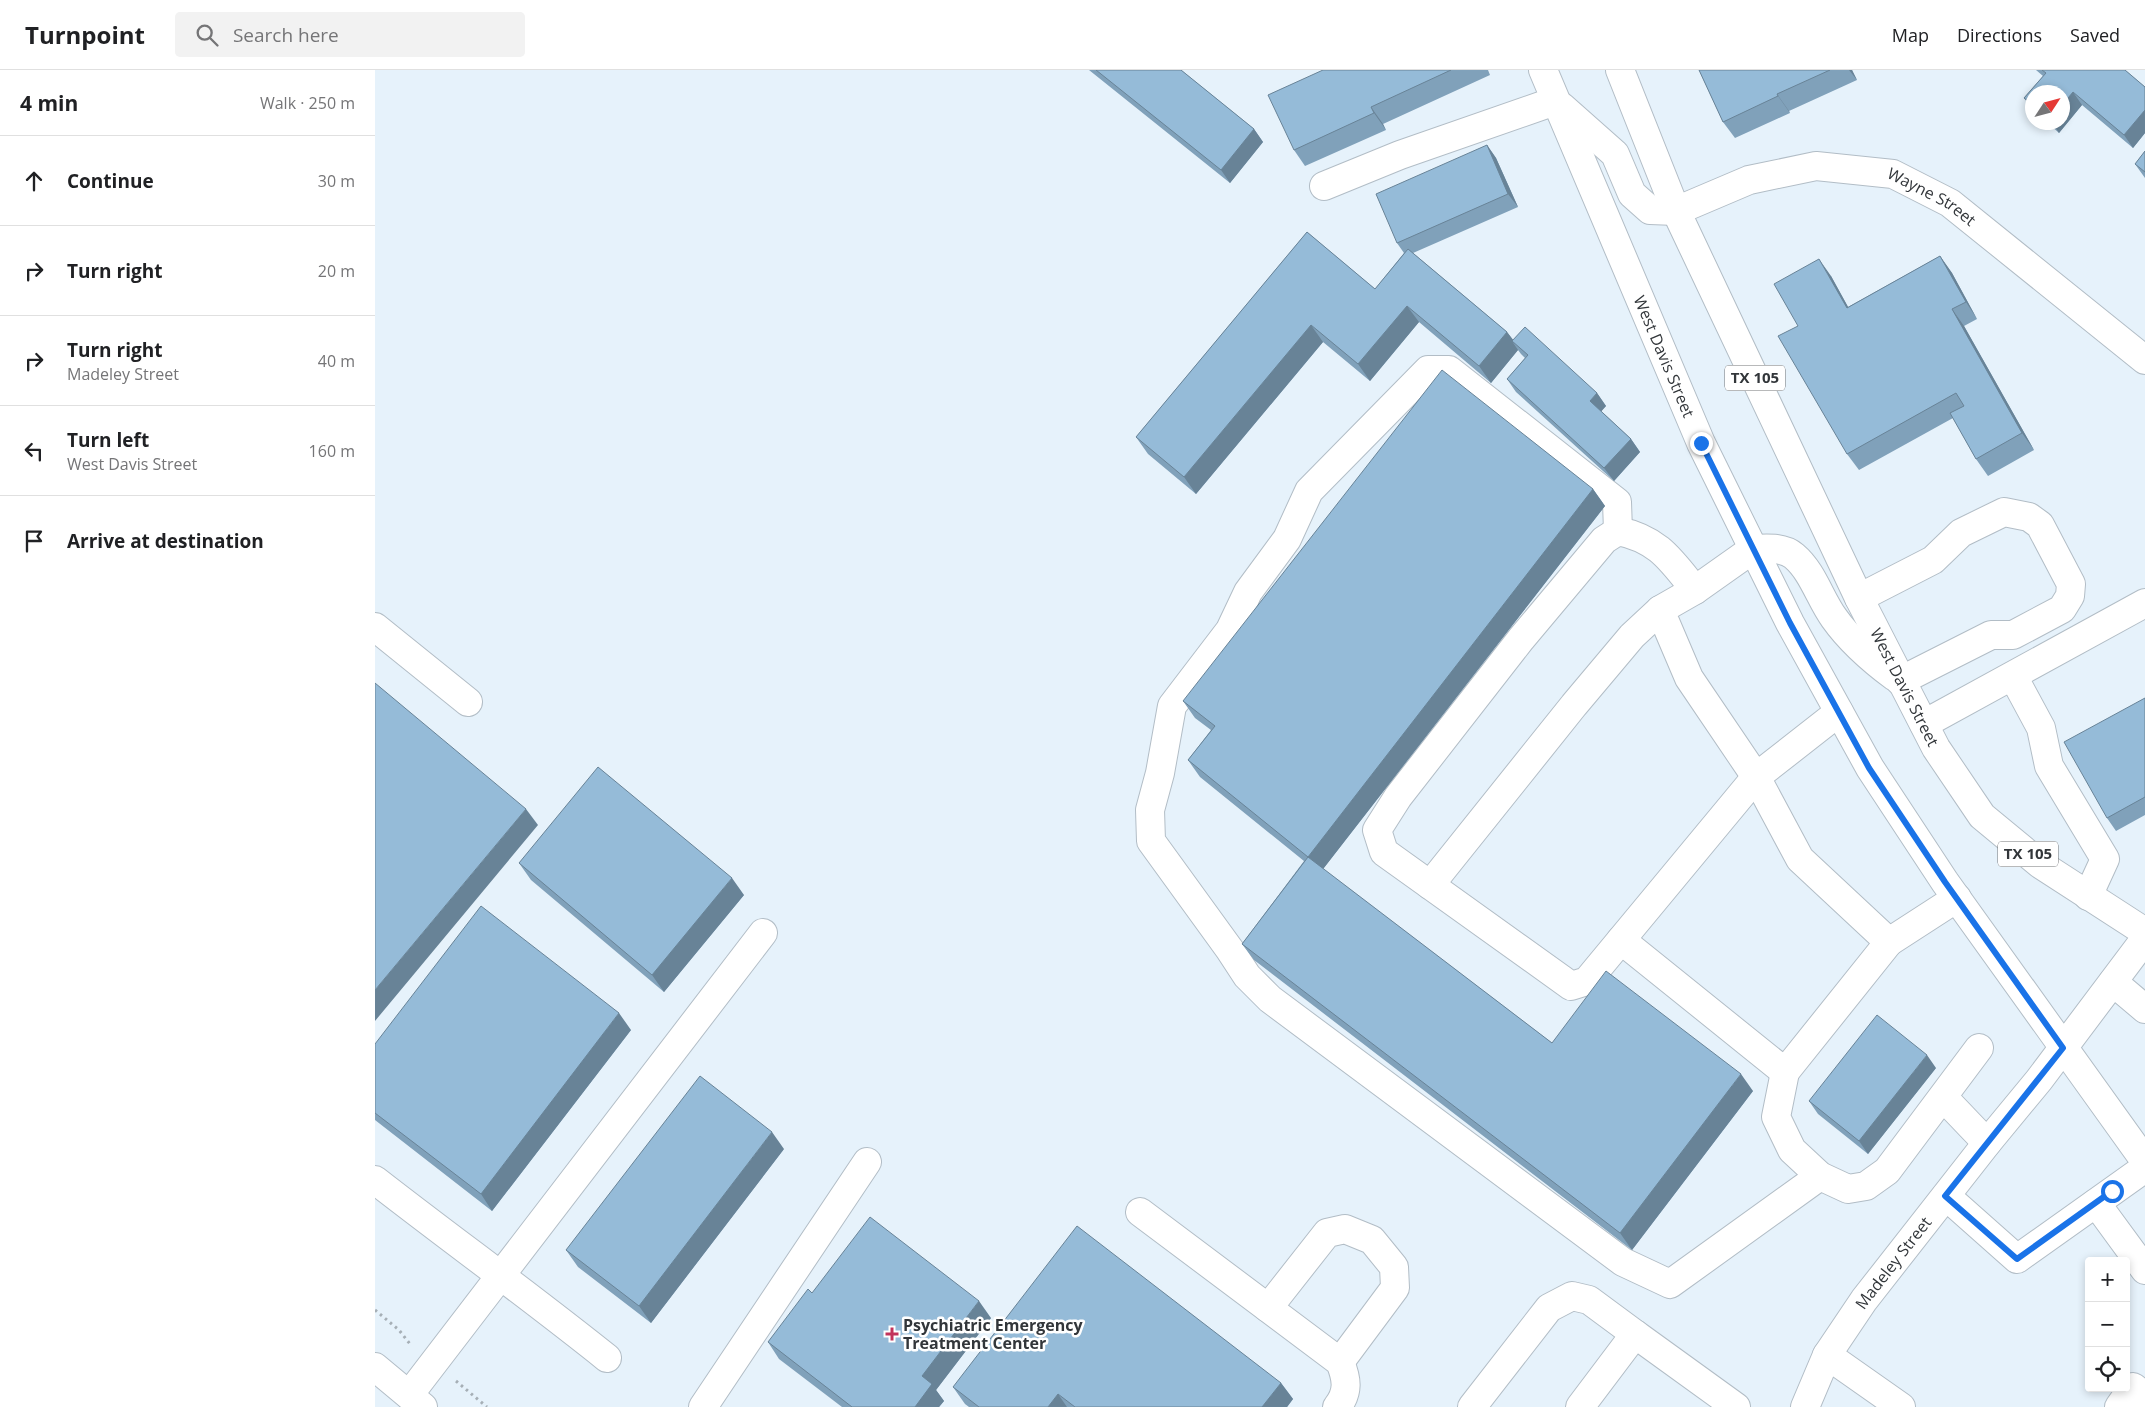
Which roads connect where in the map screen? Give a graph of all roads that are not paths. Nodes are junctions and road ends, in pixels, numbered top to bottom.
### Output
1 (1543, 70) edge
2 (1620, 70) edge
3 (1555, 101) junction
4 (1324, 186) dead end
5 (1676, 211) junction
6 (2145, 360) edge
7 (1618, 531) junction
8 (1753, 549) junction
9 (1695, 590) junction
10 (1859, 598) junction
11 (2145, 603) edge
12 (1660, 610) junction
13 (375, 627) edge
14 (2013, 676) junction
15 (1901, 681) junction
16 (468, 702) dead end
17 (1839, 712) junction
18 (1924, 724) junction
19 (1756, 777) junction
20 (1430, 885) junction
21 (2089, 896) junction
22 (1957, 898) junction
23 (2145, 932) edge
24 (763, 933) dead end
25 (2145, 939) edge
26 (1621, 940) junction
27 (1889, 942) junction
28 (2113, 982) junction
29 (2145, 1009) edge
30 (1979, 1048) dead end
31 (2063, 1048) junction
32 (1785, 1072) junction
33 (1943, 1098) junction
34 (1987, 1143) junction
35 (2145, 1161) edge
36 (867, 1162) dead end
37 (2145, 1168) edge
38 (1820, 1176) junction
39 (375, 1180) edge
40 (1945, 1196) junction
41 (2096, 1202) junction
42 (1139, 1212) dead end
43 (2145, 1270) edge
44 (501, 1276) junction
45 (1268, 1308) junction
46 (1635, 1334) junction
47 (1827, 1355) junction
48 (607, 1358) dead end
49 (1340, 1362) junction
50 (378, 1374) edge
51 (416, 1401) edge
52 (715, 1403) edge
53 (1337, 1407) edge
54 (1472, 1407) edge
55 (1580, 1407) edge
56 (1736, 1407) edge
57 (1805, 1407) edge
58 (1901, 1407) edge

1 - 3 main road, West Davis Street
2 - 5 main road, West Davis Street / TX 105
3 - 4 main road
3 - 5 main road
3 - 8 main road, West Davis Street
5 - 6 main road, Wayne Street
5 - 10 main road, West Davis Street / TX 105
7 - 9 main road
7 - 20 main road
7 - 38 main road
8 - 9 main road
8 - 15 main road
8 - 17 main road, West Davis Street
9 - 12 main road
10 - 15 main road, West Davis Street / TX 105
10 - 15 main road
11 - 14 main road
12 - 19 main road
12 - 20 main road
13 - 16 main road
14 - 18 main road
14 - 21 main road
15 - 18 main road, West Davis Street / TX 105
17 - 19 main road
17 - 22 main road, West Davis Street
18 - 21 main road, West Davis Street / TX 105
19 - 26 main road
19 - 27 main road
20 - 26 main road
21 - 23 main road, West Davis Street / TX 105
22 - 27 main road
22 - 31 main road, West Davis Street
24 - 44 main road
25 - 28 main road, Madeley Street
26 - 32 main road
27 - 32 main road
28 - 29 main road
28 - 31 main road, Madeley Street
30 - 33 main road
31 - 34 main road, Madeley Street
31 - 35 main road, West Davis Street
32 - 38 main road
33 - 34 main road
33 - 38 main road
34 - 40 main road, Madeley Street
36 - 52 main road
37 - 41 main road
39 - 44 main road
40 - 41 main road
40 - 47 main road, Madeley Street
41 - 43 main road
42 - 45 main road
44 - 48 main road
44 - 51 main road
45 - 49 main road
45 - 49 main road
46 - 54 main road
46 - 55 main road
46 - 56 main road
47 - 57 main road, Madeley Street
47 - 58 main road
49 - 53 main road
50 - 51 main road

